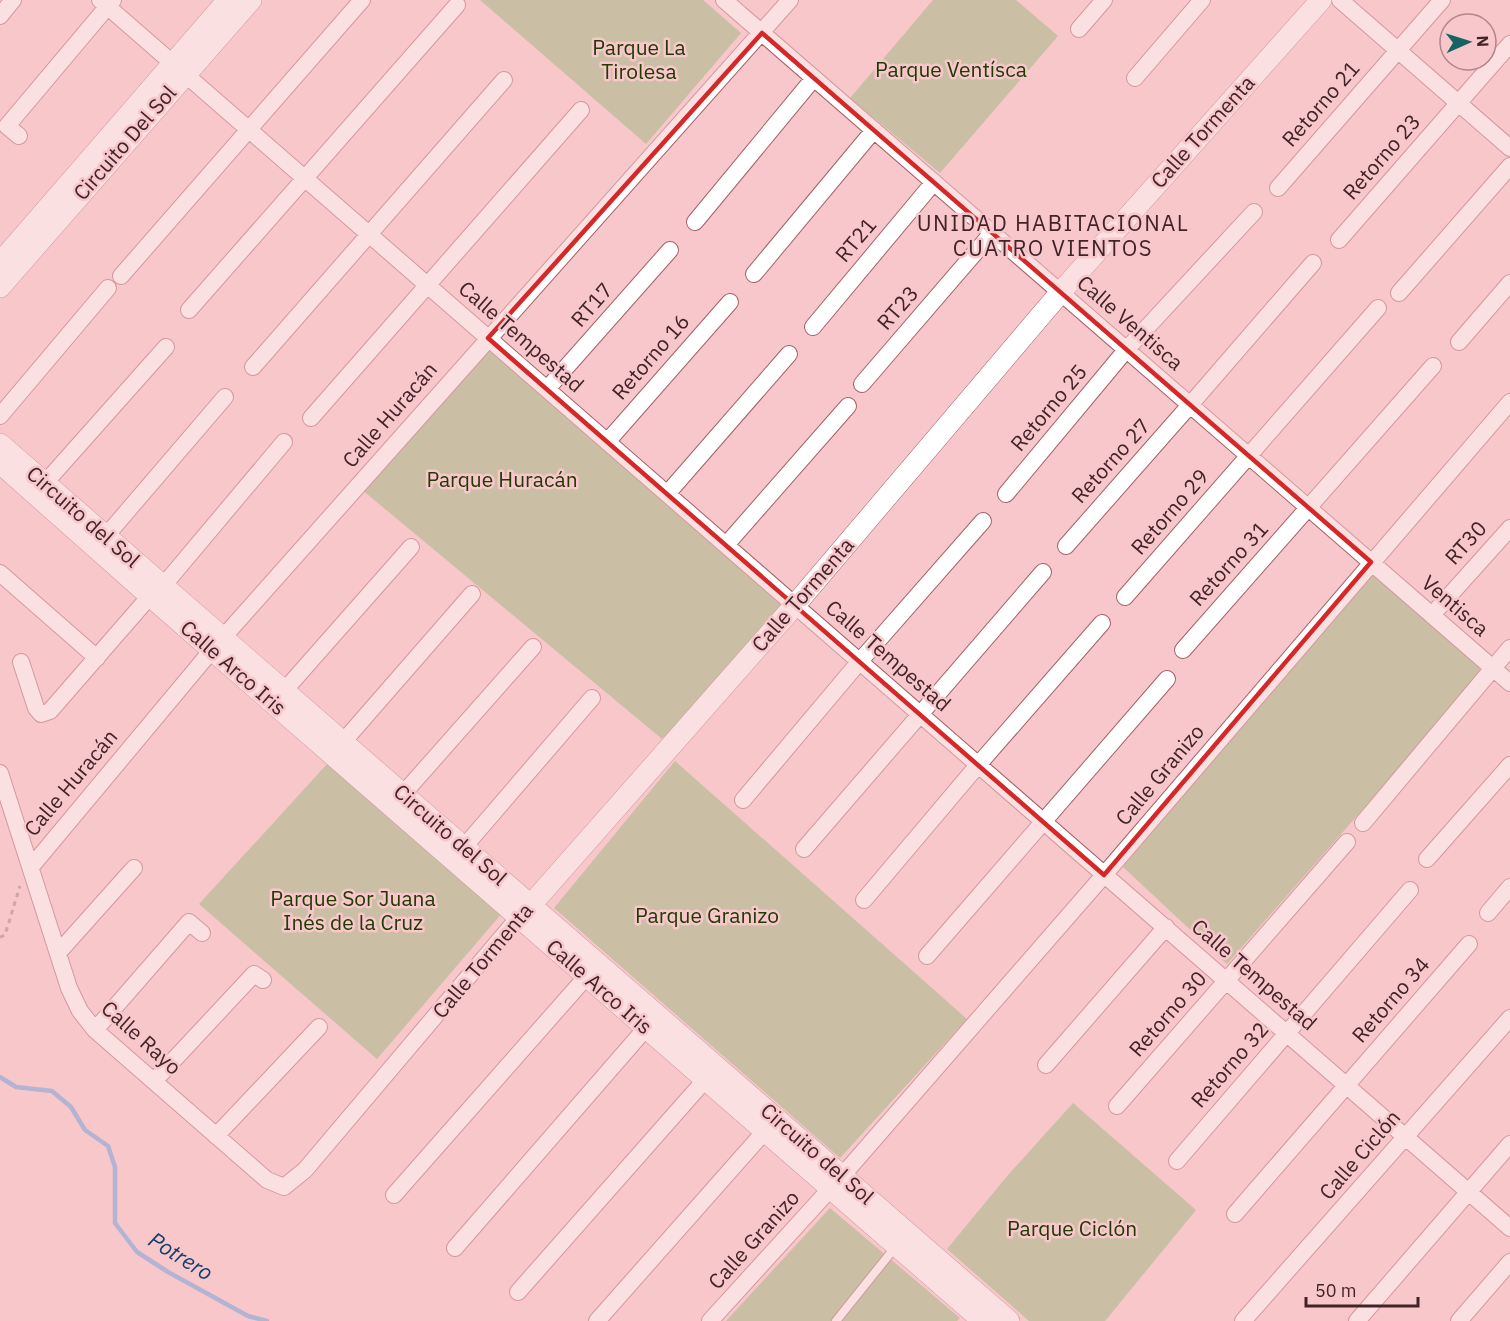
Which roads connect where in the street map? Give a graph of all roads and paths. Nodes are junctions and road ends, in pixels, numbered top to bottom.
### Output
1 (13, 0) edge
2 (228, 0) edge
3 (251, 0) edge
4 (362, 0) edge
5 (724, 0) edge
6 (790, 0) edge
7 (1104, 0) edge
8 (1202, 0) edge
9 (1321, 0) edge
10 (1340, 0) edge
11 (1442, 0) edge
12 (107, 2) edge
13 (457, 5) dead end
14 (0, 16) edge
15 (1078, 29) dead end
16 (762, 33) junction
17 (1510, 44) edge
18 (1398, 50) junction
19 (179, 69) junction
20 (814, 78) junction
21 (1135, 78) dead end
22 (504, 80) dead end
23 (1459, 103) junction
24 (581, 110) dead end
25 (249, 130) junction
26 (874, 130) junction
27 (19, 136) dead end
28 (1510, 148) edge
29 (1510, 166) edge
30 (305, 179) junction
31 (934, 182) junction
32 (1278, 188) dead end
33 (1254, 212) dead end
34 (695, 222) dead end
35 (992, 233) junction
36 (370, 236) junction
37 (1339, 240) dead end
38 (670, 250) dead end
39 (1313, 262) dead end
40 (0, 263) edge
41 (754, 274) dead end
42 (121, 276) dead end
43 (1510, 283) edge
44 (427, 285) junction
45 (0, 287) edge
46 (108, 288) dead end
47 (1060, 293) junction
48 (1399, 293) dead end
49 (730, 302) dead end
50 (1378, 308) dead end
51 (189, 310) dead end
52 (813, 327) dead end
53 (488, 338) junction
54 (1459, 342) dead end
55 (166, 347) dead end
56 (1126, 350) junction
57 (789, 354) dead end
58 (1433, 366) dead end
59 (253, 367) dead end
60 (862, 384) dead end
61 (547, 389) junction
62 (225, 397) dead end
63 (1510, 402) edge
64 (1190, 405) junction
65 (848, 406) dead end
66 (0, 416) edge
67 (311, 418) dead end
68 (607, 441) junction
69 (284, 442) dead end
70 (0, 444) edge
71 (1249, 456) junction
72 (0, 464) edge
73 (45, 483) junction
74 (667, 494) junction
75 (1006, 494) dead end
76 (1309, 508) junction
77 (982, 521) dead end
78 (1510, 528) edge
79 (105, 536) junction
80 (726, 545) junction
81 (1066, 546) dead end
82 (411, 547) dead end
83 (1371, 562) junction
84 (1043, 572) dead end
85 (0, 573) edge
86 (157, 591) junction
87 (472, 594) dead end
88 (1125, 597) dead end
89 (795, 605) junction
90 (1432, 615) junction
91 (1102, 623) dead end
92 (218, 644) junction
93 (533, 646) dead end
94 (1510, 648) edge
95 (1183, 650) dead end
96 (97, 658) junction
97 (21, 662) dead end
98 (860, 662) junction
99 (1493, 668) junction
100 (1167, 679) dead end
101 (1510, 683) edge
102 (284, 691) junction
103 (592, 698) dead end
104 (920, 714) junction
105 (343, 742) junction
106 (978, 765) junction
107 (1510, 765) edge
108 (0, 773) edge
109 (403, 794) junction
110 (743, 800) dead end
111 (1044, 821) junction
112 (1363, 823) dead end
113 (1347, 842) dead end
114 (464, 847) junction
115 (804, 849) dead end
116 (1427, 859) dead end
117 (31, 867) junction
118 (134, 868) dead end
119 (1104, 875) junction
120 (1510, 887) edge
121 (1410, 890) dead end
122 (864, 900) dead end
123 (525, 911) junction
124 (1488, 913) dead end
125 (1166, 927) junction
126 (202, 933) dead end
127 (0, 937) edge
128 (1469, 944) dead end
129 (58, 952) junction
130 (927, 956) dead end
131 (587, 976) junction
132 (263, 980) dead end
133 (1226, 981) junction
134 (1510, 1018) edge
135 (320, 1027) dead end
136 (646, 1028) junction
137 (95, 1029) junction
138 (1287, 1033) junction
139 (1046, 1065) dead end
140 (154, 1080) junction
141 (705, 1080) junction
142 (1347, 1086) junction
143 (1117, 1106) dead end
144 (765, 1131) junction
145 (216, 1136) junction
146 (1406, 1137) junction
147 (1510, 1144) edge
148 (1177, 1161) dead end
149 (836, 1182) junction
150 (284, 1187) joint
151 (1469, 1192) junction
152 (394, 1195) dead end
153 (1235, 1214) dead end
154 (1510, 1228) edge
155 (897, 1245) junction
156 (455, 1248) dead end
157 (1510, 1262) edge
158 (941, 1274) junction
159 (518, 1292) dead end
160 (597, 1321) edge
161 (710, 1321) edge
162 (836, 1321) edge
163 (983, 1321) edge
164 (1009, 1321) edge
165 (1243, 1321) edge
166 (1357, 1321) edge
167 (1459, 1321) edge

1 - 14 street
2 - 19 street, Circuito Del Sol
3 - 19 street, Circuito Del Sol
4 - 25 street
5 - 16 street, Calle Ventisca
6 - 16 street, Calle Huracán
7 - 15 street
8 - 21 street
9 - 47 street, Calle Tormenta
10 - 18 street
11 - 18 street
12 - 19 street, Calle Tempestad
12 - 27 street
13 - 30 street
16 - 20 street, Calle Ventisca
16 - 53 street, Calle Huracán
17 - 23 street
18 - 23 street
18 - 32 street, Retorno 21
19 - 25 street, Calle Tempestad
19 - 40 street, Circuito Del Sol
19 - 45 street, Circuito Del Sol
20 - 26 street, Calle Ventisca
20 - 34 street
22 - 36 street
23 - 28 street
23 - 37 street, Retorno 23
24 - 44 street
25 - 30 street, Calle Tempestad
25 - 42 street
26 - 31 street, Calle Ventisca
26 - 41 street
29 - 48 street
30 - 36 street, Calle Tempestad
30 - 51 street
31 - 35 street, Calle Ventisca
31 - 52 street, RT21
33 - 56 street, Retorno 25
35 - 47 street, Calle Ventisca
35 - 60 street, RT23
36 - 44 street, Calle Tempestad
36 - 59 street
38 - 61 street, RT17
39 - 64 street, Retorno 27
43 - 54 street
44 - 53 street, Calle Tempestad
44 - 67 street
46 - 66 street
47 - 56 street, Calle Ventisca
47 - 89 street, Calle Tormenta
49 - 68 street, Retorno 16
50 - 71 street, Retorno 29
53 - 61 street, Calle Tempestad
53 - 92 street, Calle Huracán
55 - 73 street
56 - 64 street, Calle Ventisca
56 - 75 street, Retorno 25
57 - 74 street
58 - 76 street, Retorno 31
61 - 68 street, Calle Tempestad
62 - 79 street
63 - 83 street, Calle Granizo
64 - 71 street, Calle Ventisca
64 - 81 street, Retorno 27
65 - 80 street
68 - 74 street, Calle Tempestad
69 - 86 street
70 - 73 street, Circuito del Sol
71 - 76 street, Calle Ventisca
71 - 88 street, Retorno 29
72 - 86 street, Calle Arco Iris
73 - 79 street, Circuito del Sol
74 - 80 street, Calle Tempestad
76 - 83 street, Calle Ventisca
76 - 95 street, Retorno 31
77 - 98 street
78 - 90 street, RT30
79 - 86 street, Circuito del Sol
80 - 89 street, Calle Tempestad
82 - 102 street
83 - 90 street, Ventisca
83 - 119 street, Calle Granizo
84 - 104 street
85 - 96 street
86 - 92 street, Calle Arco Iris
86 - 96 street
87 - 105 street
89 - 98 street, Calle Tempestad
89 - 123 street, Calle Tormenta
90 - 99 street, Ventisca
91 - 106 street
92 - 102 street, Circuito del Sol
92 - 117 street, Calle Huracán
92 - 123 street, Calle Arco Iris
93 - 109 street
94 - 99 street
96 - 97 street
98 - 104 street, Calle Tempestad
98 - 110 street
99 - 101 street, Ventisca
99 - 112 street
100 - 111 street
102 - 105 street, Circuito del Sol
103 - 114 street
104 - 106 street, Calle Tempestad
104 - 115 street
105 - 109 street, Circuito del Sol
106 - 111 street, Calle Tempestad
106 - 122 street
107 - 116 street
108 - 117 street, Calle Rayo
109 - 114 street, Circuito del Sol
111 - 119 street, Calle Tempestad
111 - 130 street
113 - 133 street, Retorno 30
114 - 123 street, Circuito del Sol
117 - 127 path
117 - 129 street, Calle Rayo
118 - 129 street
119 - 125 street, Calle Tempestad
119 - 149 street, Calle Granizo
120 - 124 street
121 - 138 street, Retorno 32
123 - 131 street, Calle Arco Iris
123 - 149 street, Circuito del Sol
123 - 150 street, Calle Tormenta
125 - 133 street, Calle Tempestad
125 - 139 street
126 - 137 street
128 - 142 street, Retorno 34
129 - 137 street, Calle Rayo
131 - 136 street, Calle Arco Iris
131 - 152 street
132 - 140 street
133 - 138 street, Calle Tempestad
133 - 143 street, Retorno 30
134 - 146 street, Calle Ciclón
135 - 145 street
136 - 141 street, Calle Arco Iris
136 - 156 street
137 - 140 street, Calle Rayo
138 - 142 street, Calle Tempestad
138 - 148 street, Retorno 32
140 - 145 street, Calle Rayo
141 - 144 street, Calle Arco Iris
141 - 159 street
142 - 146 street, Calle Tempestad
142 - 153 street, Retorno 34
144 - 149 street, Calle Arco Iris
144 - 160 street
145 - 150 street, Calle Rayo
146 - 151 street, Calle Tempestad
146 - 165 street, Calle Ciclón
147 - 151 street
149 - 155 street, Calle Arco Iris
149 - 158 street, Circuito del Sol
149 - 161 street, Calle Granizo
151 - 154 street, Calle Tempestad
151 - 166 street
155 - 158 street, Calle Arco Iris
155 - 162 lane
157 - 167 street
158 - 163 street, Calle Arco Iris
158 - 164 street, Circuito del Sol

